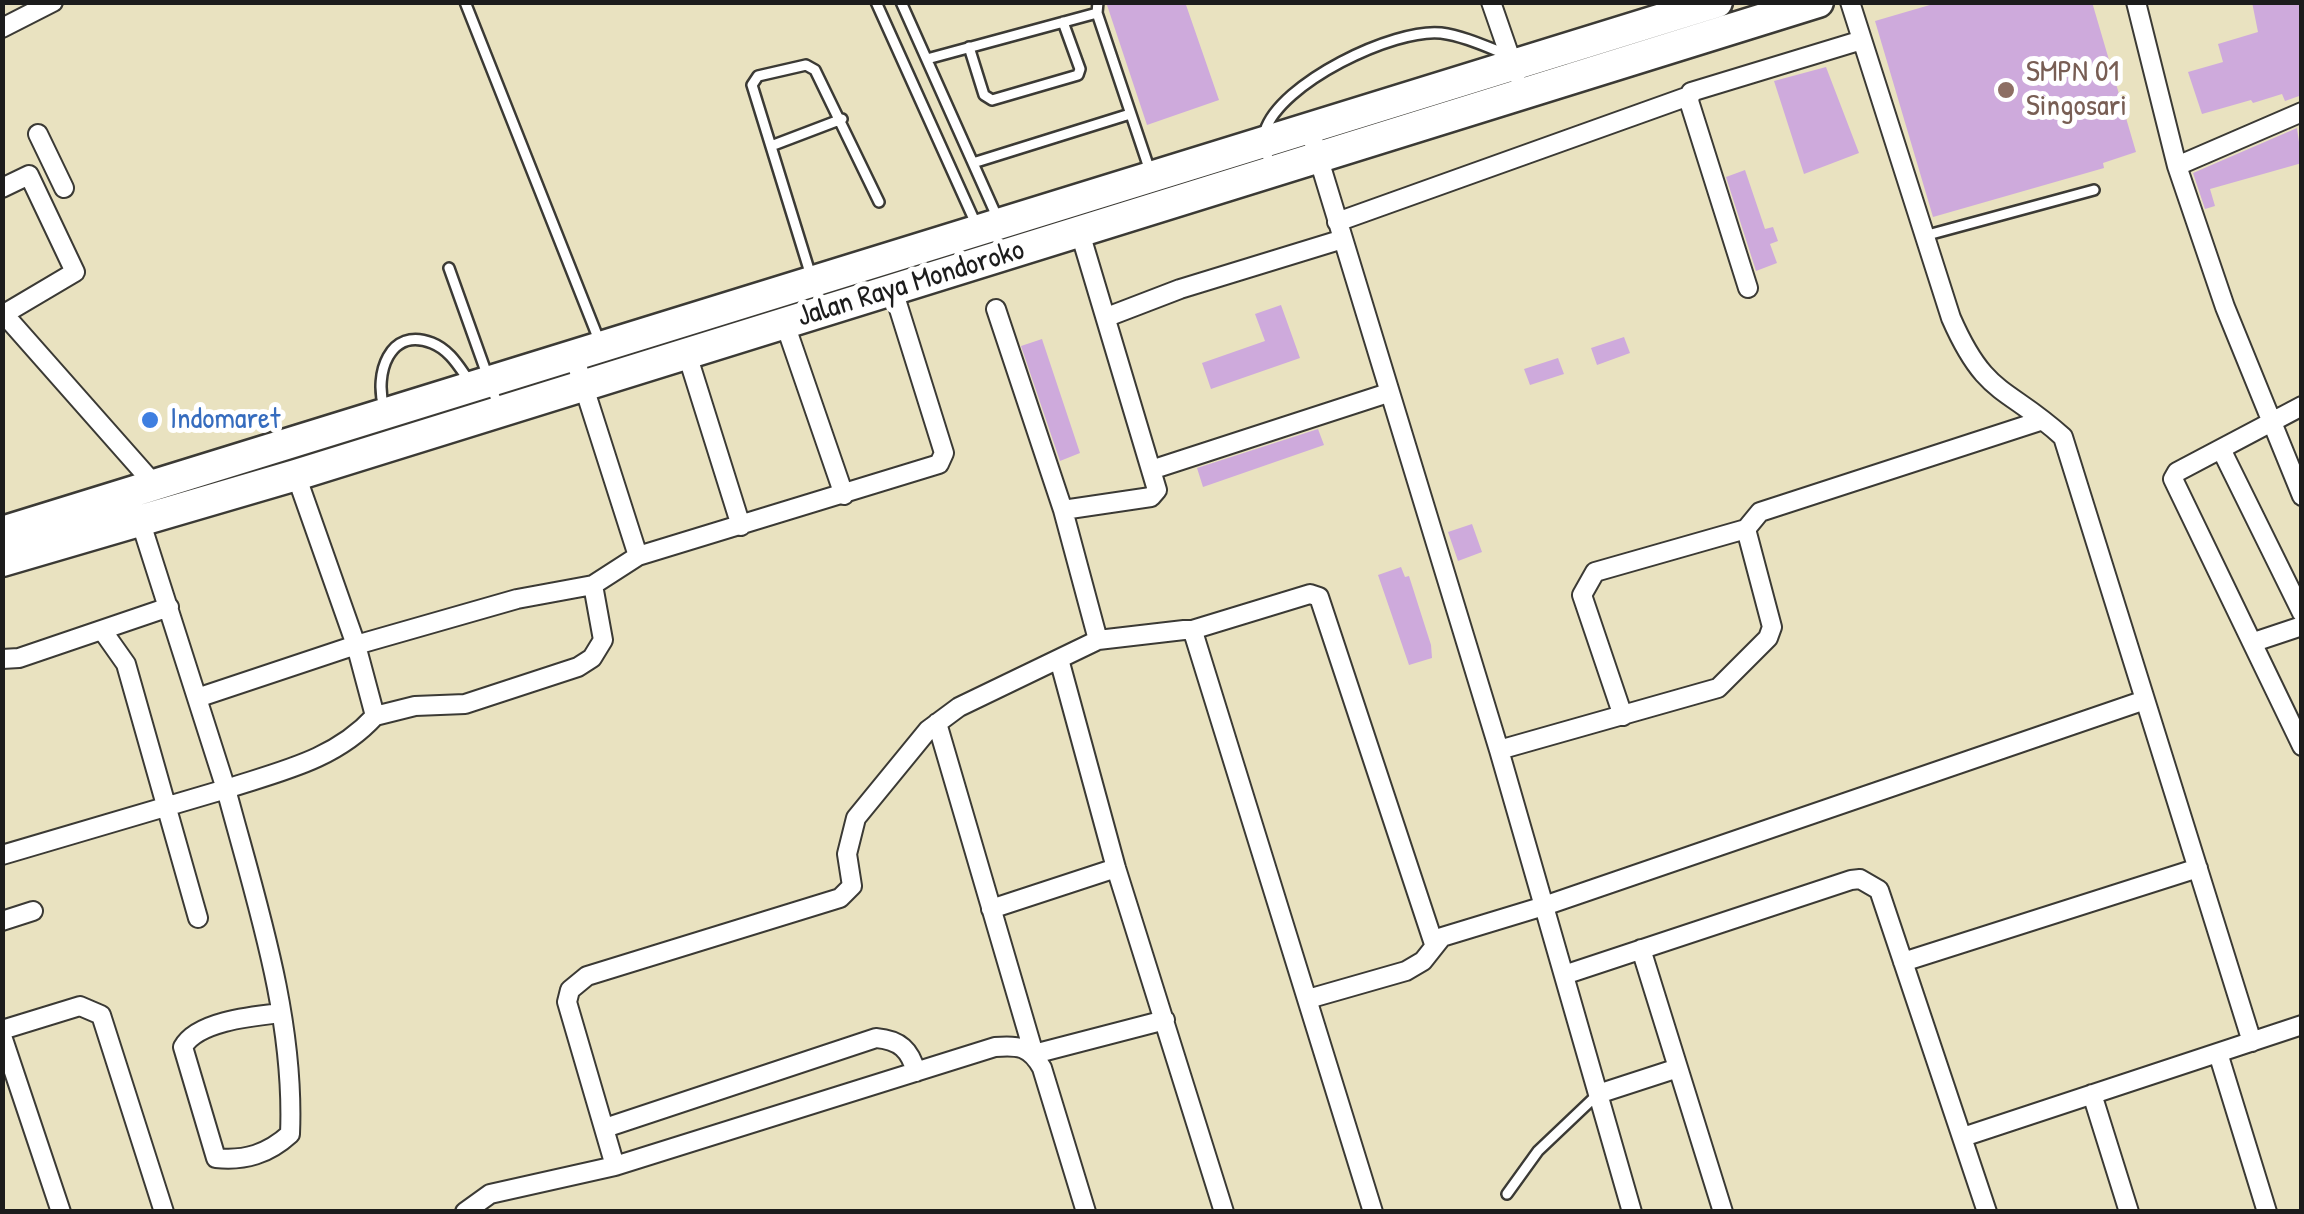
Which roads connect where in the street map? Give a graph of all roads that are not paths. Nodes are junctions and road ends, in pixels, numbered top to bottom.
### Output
1 (53, 2) edge
2 (465, 2) edge
3 (876, 2) edge
4 (901, 2) edge
5 (1491, 2) edge
6 (1717, 2) edge
7 (1818, 2) edge
8 (1850, 2) edge
9 (2136, 2) edge
10 (1097, 8) edge
11 (1063, 22) junction
12 (2, 28) edge
13 (1862, 40) junction
14 (969, 47) junction
15 (927, 58) junction
16 (1511, 59) junction
17 (1523, 93) junction
18 (1690, 96) junction
19 (2302, 112) edge
20 (1130, 114) junction
21 (842, 120) junction
22 (1309, 127) junction
23 (38, 134) dead end
24 (1263, 141) junction
25 (771, 146) junction
26 (1317, 157) junction
27 (973, 163) junction
28 (2177, 166) junction
29 (53, 168) junction
30 (1272, 172) junction
31 (1152, 176) junction
32 (32, 180) junction
33 (2, 188) edge
34 (64, 188) dead end
35 (2094, 190) dead end
36 (879, 202) dead end
37 (1069, 202) junction
38 (989, 227) junction
39 (1080, 231) junction
40 (1340, 231) junction
41 (1924, 236) junction
42 (906, 253) junction
43 (989, 260) junction
44 (449, 268) dead end
45 (812, 282) junction
46 (904, 287) junction
47 (1748, 288) dead end
48 (996, 309) dead end
49 (3, 313) edge
50 (821, 313) junction
51 (1106, 317) junction
52 (786, 324) junction
53 (588, 352) junction
54 (687, 354) junction
55 (584, 386) junction
56 (1388, 393) junction
57 (488, 394) junction
58 (2302, 406) edge
59 (387, 414) junction
60 (2271, 420) junction
61 (2040, 421) junction
62 (2221, 448) junction
63 (256, 454) junction
64 (1151, 470) junction
65 (296, 475) junction
66 (154, 484) junction
67 (266, 484) junction
68 (844, 494) junction
69 (2302, 496) edge
70 (1063, 510) junction
71 (140, 520) junction
72 (741, 526) junction
73 (1746, 529) junction
74 (2, 532) edge
75 (638, 556) junction
76 (2, 561) edge
77 (593, 585) junction
78 (169, 607) junction
79 (2302, 613) edge
80 (2302, 626) edge
81 (102, 630) junction
82 (1192, 630) junction
83 (1098, 640) junction
84 (2254, 642) junction
85 (356, 645) junction
86 (2, 658) edge
87 (1058, 659) junction
88 (197, 698) junction
89 (2145, 700) junction
90 (375, 716) junction
91 (1623, 716) junction
92 (937, 723) junction
93 (2302, 746) edge
94 (1499, 750) junction
95 (226, 790) junction
96 (166, 807) junction
97 (2, 855) edge
98 (1116, 868) junction
99 (2198, 868) junction
100 (1544, 906) junction
101 (992, 909) junction
102 (33, 912) dead end
103 (198, 918) dead end
104 (2, 921) edge
105 (1434, 944) junction
106 (1641, 949) junction
107 (1904, 962) junction
108 (1564, 975) junction
109 (1308, 999) junction
110 (281, 1013) junction
111 (1165, 1020) junction
112 (2302, 1025) edge
113 (2, 1033) edge
114 (2252, 1042) junction
115 (2218, 1053) junction
116 (1034, 1054) junction
117 (1678, 1068) junction
118 (916, 1072) junction
119 (1598, 1094) junction
120 (2092, 1094) junction
121 (604, 1128) junction
122 (1962, 1137) junction
123 (615, 1166) junction
124 (1507, 1194) dead end
125 (61, 1212) edge
126 (164, 1212) edge
127 (465, 1212) edge
128 (1086, 1212) edge
129 (1224, 1212) edge
130 (1373, 1212) edge
131 (1632, 1212) edge
132 (1723, 1212) edge
133 (1988, 1212) edge
134 (2130, 1212) edge
135 (2267, 1212) edge

1 - 12 street
2 - 53 lane
3 - 38 lane
4 - 15 lane
5 - 16 street
6 - 16 highway, Jalan Raya Mondoroko
7 - 17 highway, Jalan Raya Mondoroko
8 - 13 street
9 - 28 street
10 - 11 lane
10 - 20 lane
11 - 14 lane
11 - 14 lane
13 - 18 street
13 - 41 street
14 - 15 lane
15 - 27 lane
16 - 17 street
16 - 22 highway, Jalan Raya Mondoroko
16 - 24 lane
17 - 26 highway, Jalan Raya Mondoroko
18 - 40 street
18 - 47 street
19 - 28 street
20 - 27 lane
20 - 31 lane
21 - 25 lane
21 - 25 lane
21 - 36 lane
22 - 24 highway, Jalan Raya Mondoroko
22 - 26 street
23 - 29 street
24 - 30 lane
24 - 31 highway, Jalan Raya Mondoroko
25 - 45 lane
26 - 30 highway, Jalan Raya Mondoroko
26 - 40 street
27 - 38 lane
28 - 60 street
29 - 32 street
29 - 34 street
30 - 39 highway, Jalan Raya Mondoroko
31 - 37 highway, Jalan Raya Mondoroko
32 - 33 street
32 - 49 street
35 - 41 lane
37 - 38 highway, Jalan Raya Mondoroko
37 - 39 street
38 - 42 highway, Jalan Raya Mondoroko
38 - 43 lane
39 - 43 highway, Jalan Raya Mondoroko
39 - 51 street
40 - 51 street
40 - 56 street
41 - 61 street
42 - 45 highway, Jalan Raya Mondoroko
42 - 46 highway
43 - 46 highway, Jalan Raya Mondoroko
44 - 57 lane
45 - 50 lane
45 - 53 highway, Jalan Raya Mondoroko
46 - 50 highway, Jalan Raya Mondoroko
46 - 68 street
48 - 70 street
49 - 66 street
50 - 52 highway, Jalan Raya Mondoroko
51 - 64 street
52 - 54 highway, Jalan Raya Mondoroko
52 - 68 street
53 - 55 street
53 - 57 highway, Jalan Raya Mondoroko
54 - 55 highway, Jalan Raya Mondoroko
54 - 72 street
55 - 57 highway, Jalan Raya Mondoroko
55 - 75 street
56 - 64 street
56 - 94 street
57 - 59 highway, Jalan Raya Mondoroko
57 - 59 lane
57 - 65 highway, Jalan Raya Mondoroko
58 - 60 street
59 - 63 highway, Jalan Raya Mondoroko
60 - 62 street
60 - 69 street
61 - 73 street
61 - 89 street
62 - 79 street
62 - 84 street
63 - 66 highway, Jalan Raya Mondoroko
63 - 67 highway
64 - 70 street
65 - 67 highway, Jalan Raya Mondoroko
65 - 85 street
66 - 74 highway, Jalan Raya Mondoroko
67 - 71 highway, Jalan Raya Mondoroko
68 - 72 street
70 - 83 street
71 - 76 highway, Jalan Raya Mondoroko
71 - 78 street
72 - 75 street
73 - 91 street
73 - 91 street
75 - 77 street
77 - 85 street
77 - 90 street
78 - 81 street
78 - 88 street
80 - 84 street
81 - 86 street
81 - 96 street
82 - 83 street
82 - 105 street
82 - 109 street
83 - 87 street
84 - 93 street
85 - 88 street
85 - 90 street
87 - 92 street
87 - 98 street
88 - 95 street
89 - 99 street
89 - 100 street
90 - 95 street
91 - 94 street
92 - 101 street
92 - 121 street
94 - 100 street
95 - 96 street
95 - 110 street
96 - 97 street
96 - 103 street
98 - 101 street
98 - 111 street
99 - 107 street
99 - 114 street
100 - 105 street
100 - 108 street
101 - 116 street
102 - 104 street
105 - 109 street
106 - 107 street
106 - 108 street
106 - 117 street
107 - 122 street
108 - 119 street
109 - 130 street
110 - 110 street
111 - 116 street
111 - 129 street
112 - 114 street
113 - 125 street
113 - 126 street
114 - 115 street
115 - 120 street
115 - 135 street
116 - 118 street
116 - 128 street
117 - 119 street
117 - 132 street
118 - 121 street
118 - 123 street
119 - 124 lane
119 - 131 street
120 - 122 street
120 - 134 street
121 - 123 street
122 - 133 street
123 - 127 street

